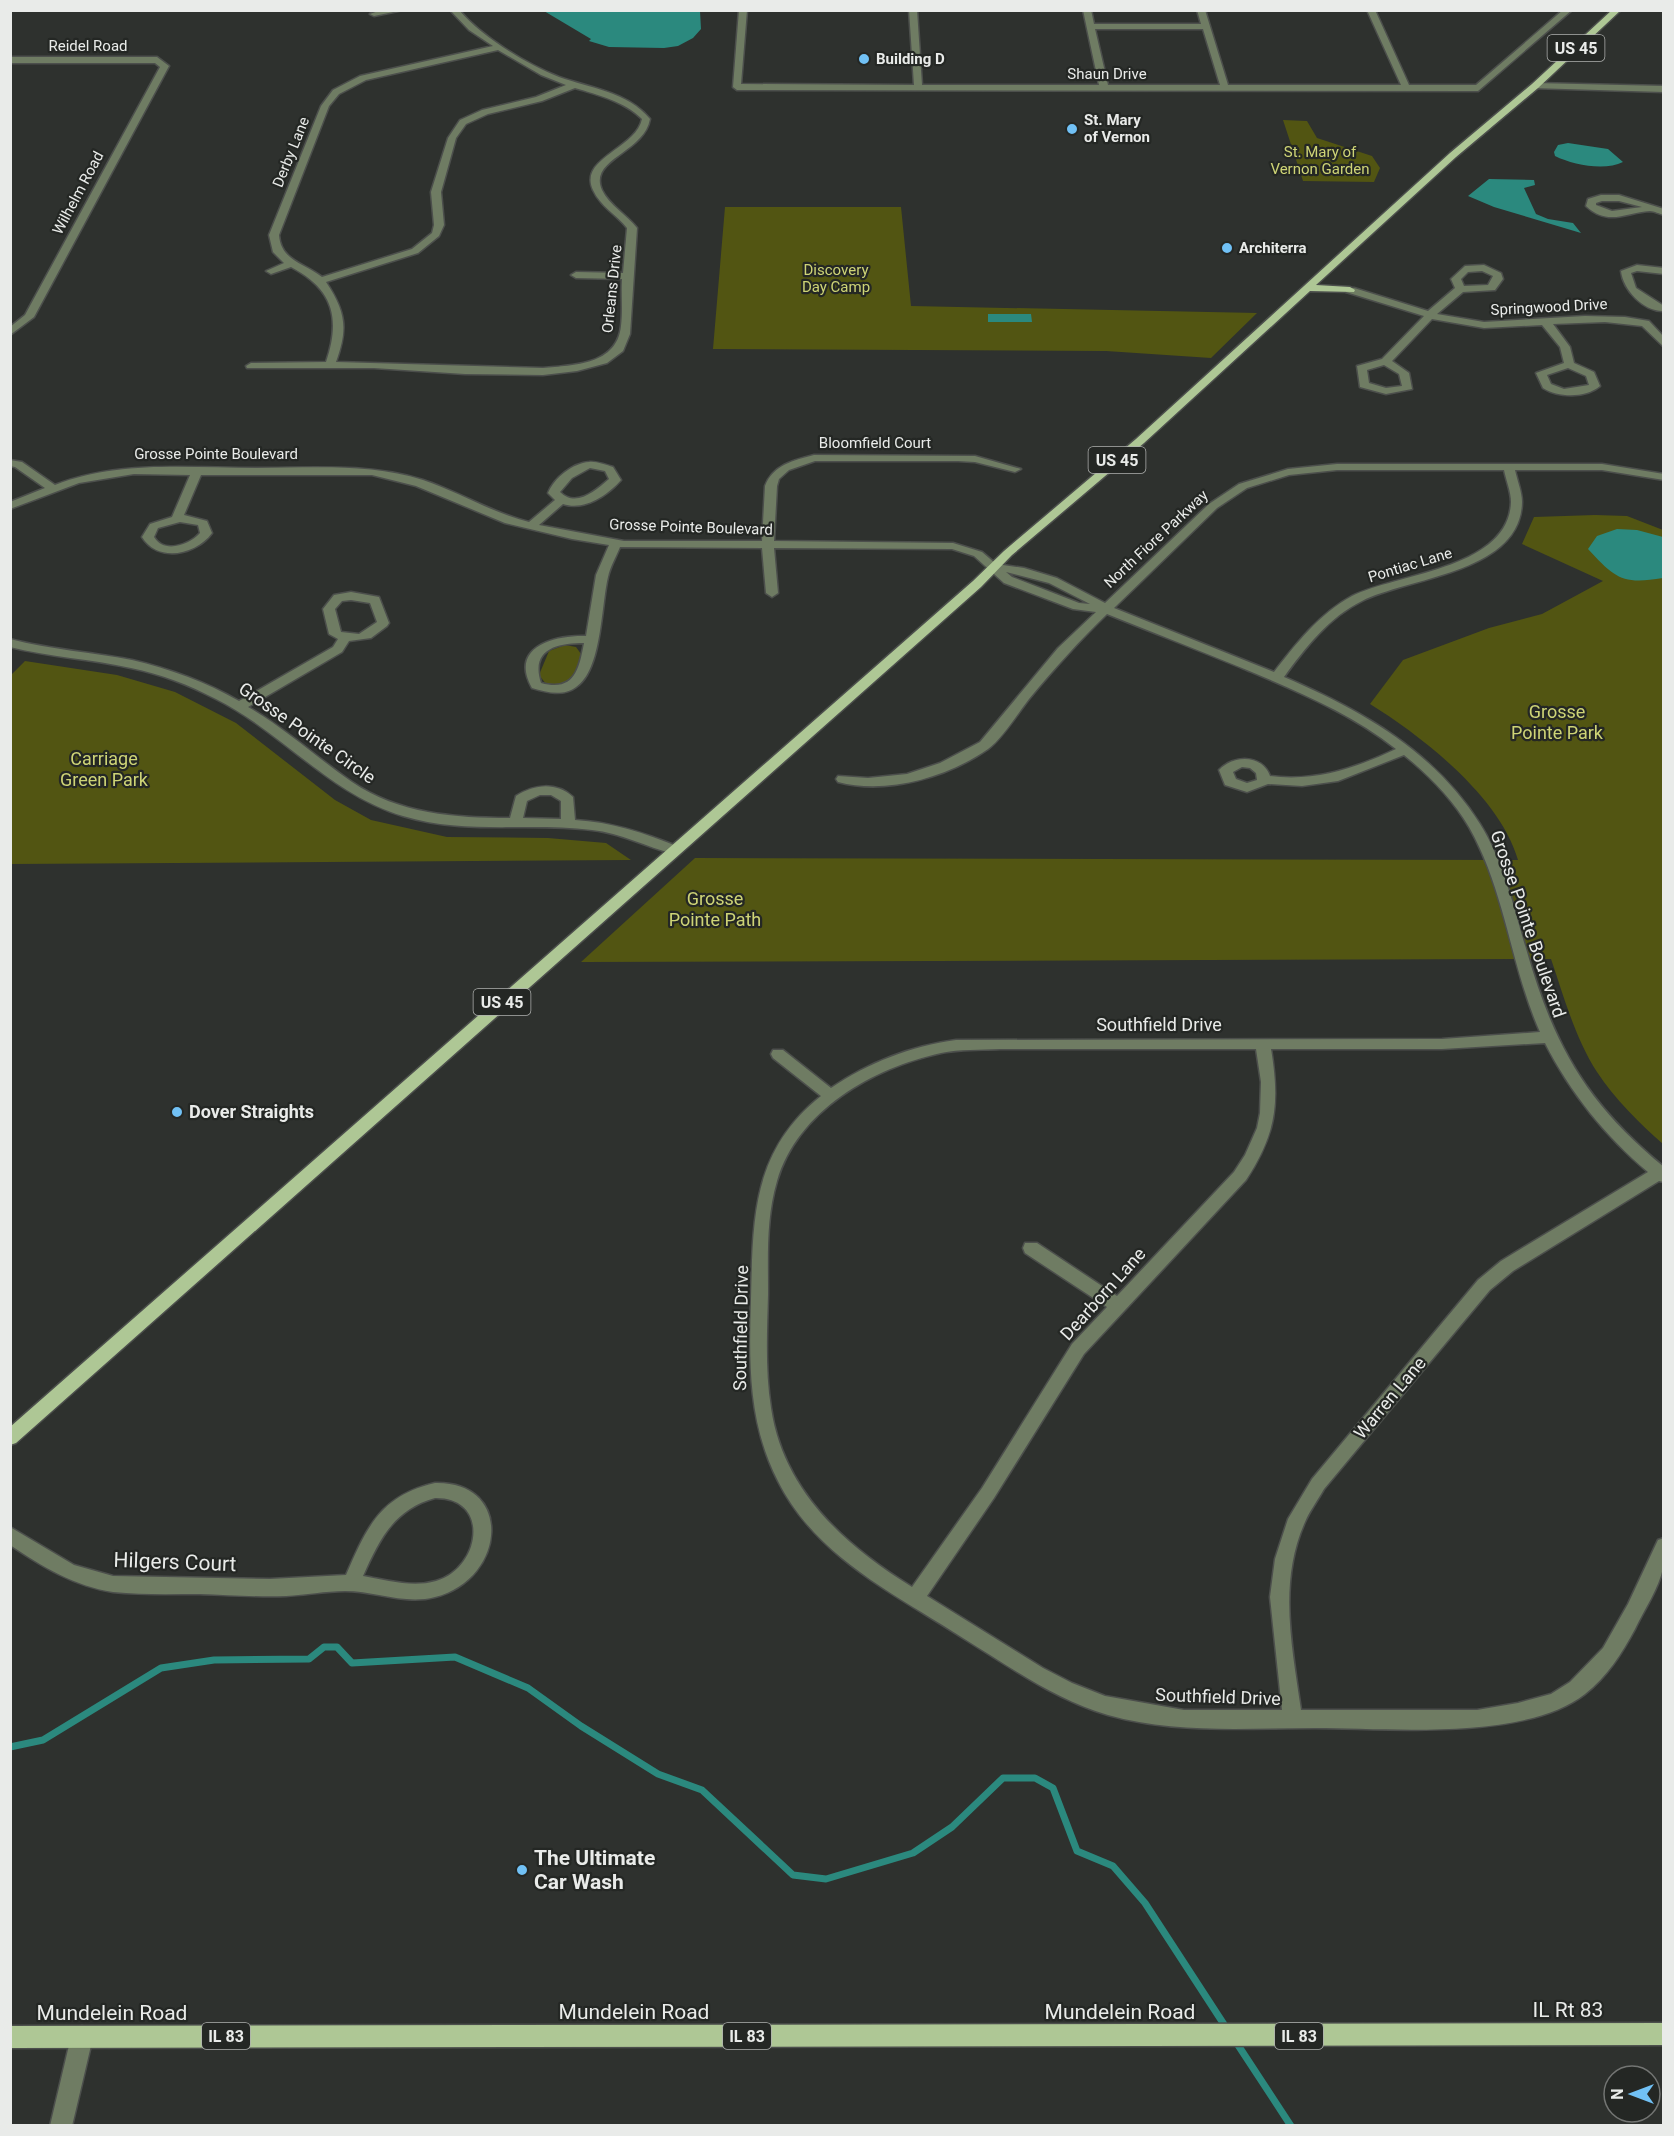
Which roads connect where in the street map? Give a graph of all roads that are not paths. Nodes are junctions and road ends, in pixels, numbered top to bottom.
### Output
1 (399, 10) edge
2 (454, 10) edge
3 (743, 10) edge
4 (913, 10) edge
5 (1087, 10) edge
6 (1201, 10) edge
7 (1371, 10) edge
8 (1568, 10) edge
9 (1617, 10) edge
10 (374, 14) dead end
11 (1090, 26) junction
12 (1206, 27) junction
13 (501, 47) junction
14 (10, 60) edge
15 (164, 63) joint
16 (574, 85) junction
17 (1535, 86) junction
18 (918, 87) junction
19 (1104, 88) junction
20 (1225, 88) junction
21 (1406, 88) junction
22 (1664, 89) edge
23 (1649, 208) junction
24 (1664, 212) edge
25 (290, 264) junction
26 (1332, 265) junction
27 (271, 271) dead end
28 (1664, 271) edge
29 (576, 275) dead end
30 (627, 276) junction
31 (320, 280) junction
32 (1308, 288) junction
33 (1460, 289) dead end
34 (1350, 290) junction
35 (1662, 308) edge
36 (1433, 314) junction
37 (1544, 322) junction
38 (1645, 323) junction
39 (10, 332) edge
40 (1664, 344) edge
41 (1386, 361) dead end
42 (1569, 364) dead end
43 (330, 365) junction
44 (251, 366) dead end
45 (10, 463) edge
46 (1509, 467) junction
47 (1015, 469) dead end
48 (197, 470) junction
49 (1664, 477) edge
50 (52, 488) junction
51 (561, 500) junction
52 (12, 504) edge
53 (177, 518) dead end
54 (530, 527) junction
55 (616, 543) junction
56 (768, 546) junction
57 (995, 567) junction
58 (772, 593) dead end
59 (1106, 609) junction
60 (345, 637) junction
61 (591, 640) junction
62 (10, 643) edge
63 (1276, 678) junction
64 (242, 705) junction
65 (1407, 749) junction
66 (843, 779) dead end
67 (1264, 779) dead end
68 (515, 824) junction
69 (568, 824) junction
70 (674, 850) junction
71 (1549, 1036) junction
72 (1263, 1044) junction
73 (778, 1054) dead end
74 (831, 1096) junction
75 (1661, 1174) edge
76 (1031, 1248) dead end
77 (1118, 1305) junction
78 (10, 1438) edge
79 (10, 1535) edge
80 (1664, 1546) edge
81 (351, 1583) junction
82 (915, 1597) junction
83 (1293, 1719) junction
84 (1664, 2034) edge
85 (1473, 2035) joint
86 (10, 2037) edge
87 (82, 2037) junction
88 (61, 2126) edge

1 - 10 street
2 - 13 street, Orleans Drive
3 - 18 street, Shaun Drive
4 - 18 street
5 - 11 street
6 - 12 street
7 - 21 street
8 - 21 street, Shaun Drive
9 - 17 main road, US 45
11 - 12 street
11 - 19 street
12 - 20 street
13 - 16 street, Orleans Drive
13 - 25 street, Derby Lane
14 - 15 street, Reidel Road
15 - 39 street, Wilhelm Road
16 - 30 street, Orleans Drive
16 - 31 street
17 - 22 street
17 - 26 main road, US 45
18 - 19 street, Shaun Drive
19 - 20 street, Shaun Drive
20 - 21 street, Shaun Drive
23 - 23 street
23 - 24 street
25 - 27 street
25 - 31 street, Derby Lane
26 - 32 main road, US 45
26 - 34 main road
28 - 35 street
29 - 30 street
30 - 43 street, Orleans Drive
31 - 43 street
32 - 34 main road
32 - 57 main road, US 45
33 - 36 street
34 - 36 street, Springwood Drive
35 - 38 street
36 - 37 street, Springwood Drive
36 - 41 street
37 - 38 street, Springwood Drive
37 - 42 street
38 - 40 street
43 - 44 street, Orleans Drive
45 - 50 street
46 - 49 street, North Fiore Parkway
46 - 59 street, North Fiore Parkway
46 - 63 street, Pontiac Lane
47 - 56 street, Bloomfield Court
48 - 50 street, Grosse Pointe Boulevard
48 - 53 street
48 - 54 street, Grosse Pointe Boulevard
50 - 52 street, Grosse Pointe Boulevard
51 - 51 street
51 - 54 street
54 - 55 street, Grosse Pointe Boulevard
55 - 56 street, Grosse Pointe Boulevard
55 - 61 street
56 - 57 street, Grosse Pointe Boulevard
56 - 58 street, Bloomfield Court
57 - 59 street, Grosse Pointe Boulevard
57 - 70 main road, US 45
59 - 63 street, Grosse Pointe Boulevard
59 - 66 street, North Fiore Parkway
60 - 60 street
60 - 64 street
61 - 61 street
62 - 64 street, Grosse Pointe Circle
63 - 65 street, Grosse Pointe Boulevard
64 - 68 street, Grosse Pointe Circle
65 - 67 street
65 - 71 street, Grosse Pointe Boulevard
68 - 69 street, Grosse Pointe Circle
68 - 69 street
69 - 70 street, Grosse Pointe Circle
70 - 78 main road, US 45
71 - 72 street, Southfield Drive
71 - 75 street, Grosse Pointe Boulevard
72 - 74 street, Southfield Drive
72 - 77 street, Dearborn Lane
73 - 74 street
74 - 82 street, Southfield Drive
75 - 83 street, Warren Lane
76 - 77 street
77 - 82 street, Dearborn Lane
79 - 81 street, Hilgers Court
80 - 83 street, Southfield Drive
81 - 81 street, Hilgers Court
82 - 83 street, Southfield Drive
84 - 85 main road, IL Rt 83 / IL 83
85 - 87 main road, Mundelein Road / IL 83
86 - 87 main road, Mundelein Road / IL 83
87 - 88 street

